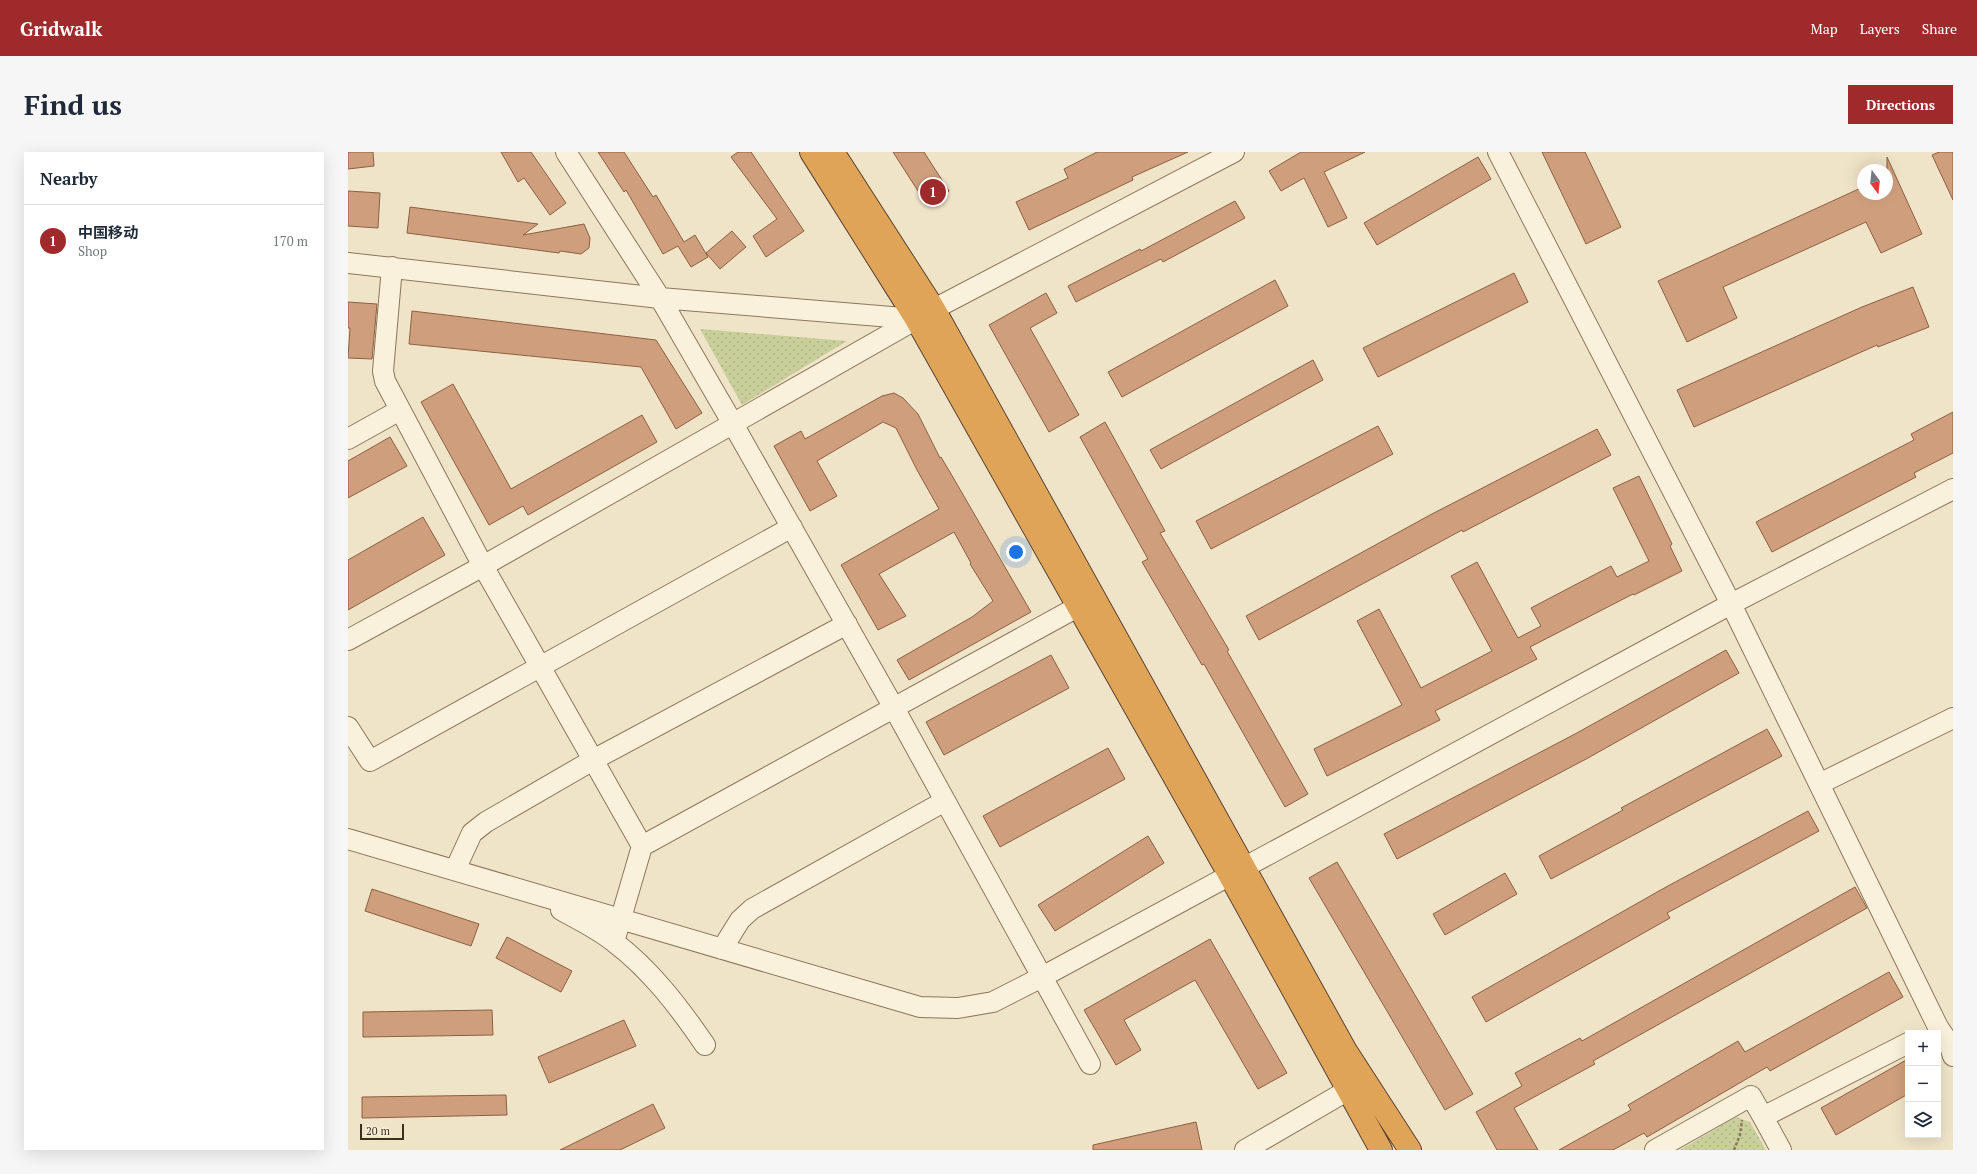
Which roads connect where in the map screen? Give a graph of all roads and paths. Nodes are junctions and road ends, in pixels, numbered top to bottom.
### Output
1 (566, 152) edge
2 (811, 152) edge
3 (833, 152) edge
4 (1234, 152) edge
5 (1498, 152) edge
6 (348, 263) edge
7 (392, 267) junction
8 (660, 298) junction
9 (925, 314) junction
10 (400, 410) junction
11 (733, 424) junction
12 (348, 439) edge
13 (1953, 489) edge
14 (792, 527) junction
15 (483, 566) junction
16 (1086, 603) junction
17 (1731, 604) junction
18 (847, 624) junction
19 (348, 640) edge
20 (540, 668) junction
21 (894, 708) junction
22 (1953, 718) edge
23 (348, 727) edge
24 (593, 760) junction
25 (1819, 784) junction
26 (945, 801) junction
27 (348, 839) edge
28 (642, 846) junction
29 (455, 870) junction
30 (1236, 871) junction
31 (532, 893) junction
32 (621, 919) junction
33 (614, 942) junction
34 (722, 949) junction
35 (1042, 977) junction
36 (1933, 1030) edge
37 (1941, 1036) edge
38 (705, 1045) dead end
39 (1905, 1045) edge
40 (1953, 1056) edge
41 (1090, 1064) dead end
42 (1355, 1086) junction
43 (1763, 1117) junction
44 (1742, 1120) dead end
45 (1245, 1150) edge
46 (1381, 1150) edge
47 (1410, 1150) edge
48 (1655, 1150) edge
49 (1734, 1150) edge
50 (1781, 1150) edge

1 - 8 street
2 - 9 highway
3 - 9 highway
4 - 9 street
5 - 17 street
6 - 7 street
7 - 8 street
7 - 10 street
8 - 9 street
8 - 11 street
9 - 11 street
9 - 16 highway
10 - 12 street
10 - 15 street
11 - 14 street
11 - 15 street
13 - 17 street
14 - 18 street
14 - 20 street
15 - 19 street
15 - 20 street
16 - 21 street
16 - 30 highway
17 - 25 street
17 - 30 street
18 - 21 street
18 - 24 street
20 - 23 street
20 - 24 street
21 - 26 street
21 - 28 street
22 - 25 street
24 - 28 street
24 - 29 street
25 - 36 street
26 - 34 street
26 - 35 street
27 - 29 street
28 - 32 street
29 - 31 street
30 - 35 street
30 - 42 highway
31 - 32 street
31 - 33 street
32 - 33 street
32 - 34 street
33 - 38 street
34 - 35 street
35 - 41 street
37 - 40 street
39 - 43 street
42 - 45 street
42 - 46 highway
42 - 47 highway
43 - 48 street
43 - 50 street
44 - 49 path

